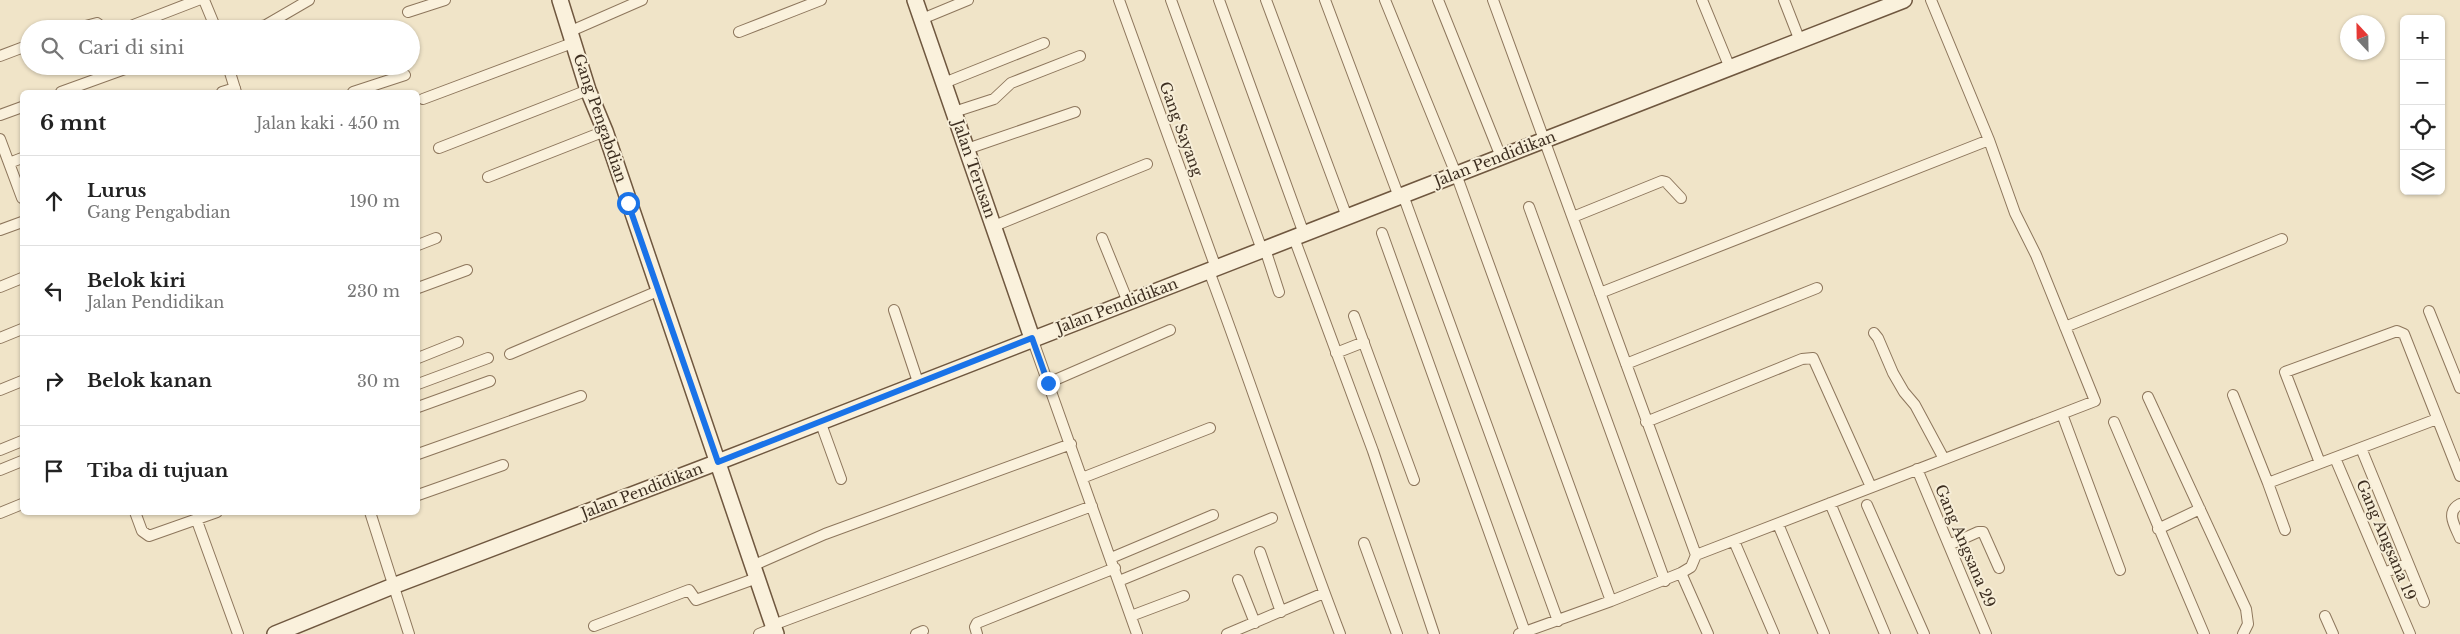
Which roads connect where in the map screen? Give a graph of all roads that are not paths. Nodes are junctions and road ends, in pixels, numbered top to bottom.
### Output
1 (198, 0) edge
2 (204, 0) edge
3 (309, 0) edge
4 (446, 0) edge
5 (560, 0) edge
6 (642, 0) edge
7 (821, 0) edge
8 (915, 0) edge
9 (968, 0) edge
10 (1119, 0) edge
11 (1171, 0) edge
12 (1219, 0) edge
13 (1266, 0) edge
14 (1325, 0) edge
15 (1386, 0) edge
16 (1438, 0) edge
17 (1492, 0) edge
18 (1702, 0) edge
19 (1784, 0) edge
20 (1904, 0) edge
21 (1931, 0) edge
22 (408, 12) dead end
23 (922, 19) junction
24 (146, 20) edge
25 (212, 20) edge
26 (275, 20) edge
27 (739, 32) dead end
28 (573, 37) junction
29 (1800, 41) junction
30 (1044, 43) dead end
31 (20, 48) edge
32 (0, 56) edge
33 (1080, 56) dead end
34 (1730, 68) junction
35 (108, 75) edge
36 (231, 75) edge
37 (404, 75) dead end
38 (944, 83) junction
39 (67, 90) edge
40 (235, 90) edge
41 (359, 90) edge
42 (588, 90) junction
43 (423, 99) dead end
44 (20, 108) edge
45 (954, 112) junction
46 (1075, 112) dead end
47 (0, 115) edge
48 (605, 131) junction
49 (0, 139) edge
50 (1545, 140) junction
51 (1989, 140) junction
52 (438, 148) dead end
53 (967, 149) junction
54 (1501, 157) junction
55 (20, 159) edge
56 (9, 163) junction
57 (1147, 164) dead end
58 (1456, 174) junction
59 (488, 177) dead end
60 (20, 193) edge
61 (1401, 196) junction
62 (1681, 198) dead end
63 (1529, 207) dead end
64 (1347, 217) junction
65 (1573, 217) junction
66 (20, 223) edge
67 (994, 226) junction
68 (0, 230) edge
69 (1382, 234) dead end
70 (1299, 236) junction
71 (436, 238) dead end
72 (1102, 238) dead end
73 (2282, 239) dead end
74 (420, 244) edge
75 (1264, 250) junction
76 (467, 270) dead end
77 (1212, 270) junction
78 (20, 279) edge
79 (0, 287) edge
80 (420, 287) edge
81 (657, 288) junction
82 (1817, 288) dead end
83 (1279, 292) dead end
84 (1600, 293) junction
85 (1128, 302) junction
86 (894, 310) dead end
87 (2429, 311) dead end
88 (1354, 316) dead end
89 (2065, 327) junction
90 (20, 330) edge
91 (1170, 330) dead end
92 (1874, 333) dead end
93 (0, 338) edge
94 (1032, 338) junction
95 (458, 342) dead end
96 (1364, 342) junction
97 (1336, 353) junction
98 (510, 354) dead end
99 (420, 357) edge
100 (488, 358) dead end
101 (1626, 364) junction
102 (490, 381) dead end
103 (20, 382) edge
104 (918, 382) junction
105 (420, 383) edge
106 (1048, 383) junction
107 (2460, 388) edge
108 (0, 390) edge
109 (2232, 394) dead end
110 (580, 396) dead end
111 (2148, 397) dead end
112 (420, 406) edge
113 (2062, 414) junction
114 (2437, 419) junction
115 (820, 421) junction
116 (1646, 422) junction
117 (2114, 422) dead end
118 (1210, 428) dead end
119 (20, 441) edge
120 (1071, 444) junction
121 (2361, 448) junction
122 (0, 450) edge
123 (420, 453) edge
124 (2335, 458) junction
125 (1944, 459) junction
126 (20, 462) edge
127 (718, 462) junction
128 (2320, 463) junction
129 (503, 465) dead end
130 (0, 470) edge
131 (1917, 470) junction
132 (2460, 476) edge
133 (1082, 478) junction
134 (841, 479) dead end
135 (1414, 480) dead end
136 (2268, 483) junction
137 (1871, 488) junction
138 (420, 494) edge
139 (1830, 503) junction
140 (2460, 504) edge
141 (20, 505) edge
142 (1867, 505) dead end
143 (1092, 506) junction
144 (2200, 509) junction
145 (0, 513) edge
146 (136, 515) edge
147 (210, 515) edge
148 (371, 515) edge
149 (1213, 515) dead end
150 (1272, 518) dead end
151 (196, 521) junction
152 (1778, 524) junction
153 (2158, 529) junction
154 (2285, 530) dead end
155 (2460, 538) edge
156 (1734, 541) junction
157 (1364, 544) dead end
158 (1949, 544) junction
159 (1260, 552) dead end
160 (1696, 555) junction
161 (1113, 563) junction
162 (2408, 563) junction
163 (1999, 568) dead end
164 (2120, 570) dead end
165 (754, 572) junction
166 (2384, 572) junction
167 (1681, 573) junction
168 (1238, 580) dead end
169 (1665, 581) junction
170 (1120, 582) junction
171 (394, 586) junction
172 (1324, 593) junction
173 (1184, 596) dead end
174 (1611, 602) junction
175 (2424, 602) dead end
176 (1281, 612) junction
177 (1131, 616) junction
178 (2325, 616) dead end
179 (1558, 621) junction
180 (1255, 623) junction
181 (594, 626) dead end
182 (775, 629) edge
183 (1135, 633) edge
184 (1522, 633) edge
185 (238, 634) edge
186 (275, 634) edge
187 (409, 634) edge
188 (759, 634) edge
189 (978, 634) edge
190 (1227, 634) edge
191 (1340, 634) edge
192 (1398, 634) edge
193 (1434, 634) edge
194 (1708, 634) edge
195 (1774, 634) edge
196 (1824, 634) edge
197 (1886, 634) edge
198 (1924, 634) edge
199 (1986, 634) edge
200 (2204, 634) edge
201 (2243, 634) edge
202 (2333, 634) edge
203 (2410, 634) edge

1 - 24 street
2 - 25 street
3 - 26 street
4 - 22 street
5 - 28 main road, Gang Pengabdian
6 - 28 street
7 - 27 street
8 - 23 main road, Jalan Terusan
9 - 23 street
10 - 77 street, Gang Sayang
11 - 75 street
12 - 70 street
13 - 64 street
14 - 61 street
15 - 58 street
16 - 54 street
17 - 50 street
18 - 34 street
19 - 29 street
20 - 29 main road, Jalan Pendidikan
21 - 51 street
23 - 38 main road, Jalan Terusan
28 - 42 main road, Gang Pengabdian
28 - 43 street
29 - 34 main road, Jalan Pendidikan
30 - 38 street
31 - 32 street
33 - 45 street
34 - 50 main road, Jalan Pendidikan
35 - 39 street
36 - 40 street
37 - 41 street
38 - 45 main road, Jalan Terusan
42 - 48 main road, Gang Pengabdian
42 - 52 street
44 - 47 street
45 - 53 main road, Jalan Terusan
46 - 53 street
48 - 59 street
48 - 81 main road, Gang Pengabdian
49 - 56 street
50 - 54 main road, Jalan Pendidikan
50 - 65 street
51 - 84 street
51 - 89 street
53 - 67 main road, Jalan Terusan
54 - 58 main road, Jalan Pendidikan
55 - 56 street
56 - 60 street
57 - 67 street
58 - 61 main road, Jalan Pendidikan
58 - 174 street
61 - 64 main road, Jalan Pendidikan
61 - 179 street
62 - 65 street
63 - 169 street
64 - 70 main road, Jalan Pendidikan
65 - 84 street
66 - 68 street
67 - 94 main road, Jalan Terusan
69 - 184 street
70 - 75 main road, Jalan Pendidikan
70 - 97 street
71 - 74 street
72 - 85 street
73 - 89 street
75 - 77 main road, Jalan Pendidikan
75 - 83 street
76 - 80 street
77 - 85 main road, Jalan Pendidikan
77 - 172 street, Gang Sayang
78 - 79 street
81 - 98 street
81 - 127 main road, Gang Pengabdian
82 - 101 street
84 - 101 street
85 - 94 main road, Jalan Pendidikan
86 - 104 street
87 - 107 street
88 - 96 street
89 - 113 street
90 - 93 street
91 - 106 street
92 - 125 street
94 - 104 main road, Jalan Pendidikan
94 - 106 street
95 - 99 street
96 - 97 street
96 - 135 street
97 - 193 street
100 - 105 street
101 - 116 street
102 - 112 street
103 - 108 street
104 - 115 main road, Jalan Pendidikan
106 - 120 street
109 - 136 street
110 - 123 street
111 - 144 street
113 - 125 street
113 - 164 street
114 - 121 street
114 - 128 street
114 - 132 street
115 - 127 main road, Jalan Pendidikan
115 - 134 street
116 - 137 street
116 - 160 street
117 - 153 street
118 - 133 street
119 - 122 street
120 - 133 street
120 - 165 street
121 - 124 street
121 - 162 street
124 - 128 street
124 - 166 street, Gang Angsana 19
125 - 131 street
126 - 130 street
127 - 165 main road, Gang Pengabdian
127 - 171 main road, Jalan Pendidikan
128 - 136 street
129 - 138 street
131 - 137 street
131 - 158 street, Gang Angsana 29
133 - 143 street
136 - 154 street
137 - 139 street
139 - 152 street
139 - 197 street
140 - 155 street
141 - 145 street
142 - 198 street
143 - 161 street
143 - 182 street
144 - 153 street
144 - 201 street
146 - 151 street
147 - 151 street
148 - 171 street
149 - 161 street
150 - 170 street
151 - 185 street
152 - 156 street
152 - 196 street
153 - 200 street
156 - 160 street
156 - 195 street
157 - 192 street
158 - 163 street
158 - 199 street, Gang Angsana 29
159 - 176 street
160 - 167 street
161 - 170 street
161 - 189 street
162 - 166 street
162 - 175 street
165 - 181 street
165 - 182 main road, Gang Pengabdian
166 - 203 street, Gang Angsana 19
167 - 169 street
167 - 194 street
168 - 180 street
169 - 174 street
170 - 177 street
171 - 186 main road, Jalan Pendidikan
171 - 187 street
172 - 176 street
172 - 191 street, Gang Sayang
173 - 177 street
174 - 179 street
176 - 180 street
177 - 183 street
178 - 202 street
179 - 184 street
180 - 190 street
182 - 188 street

